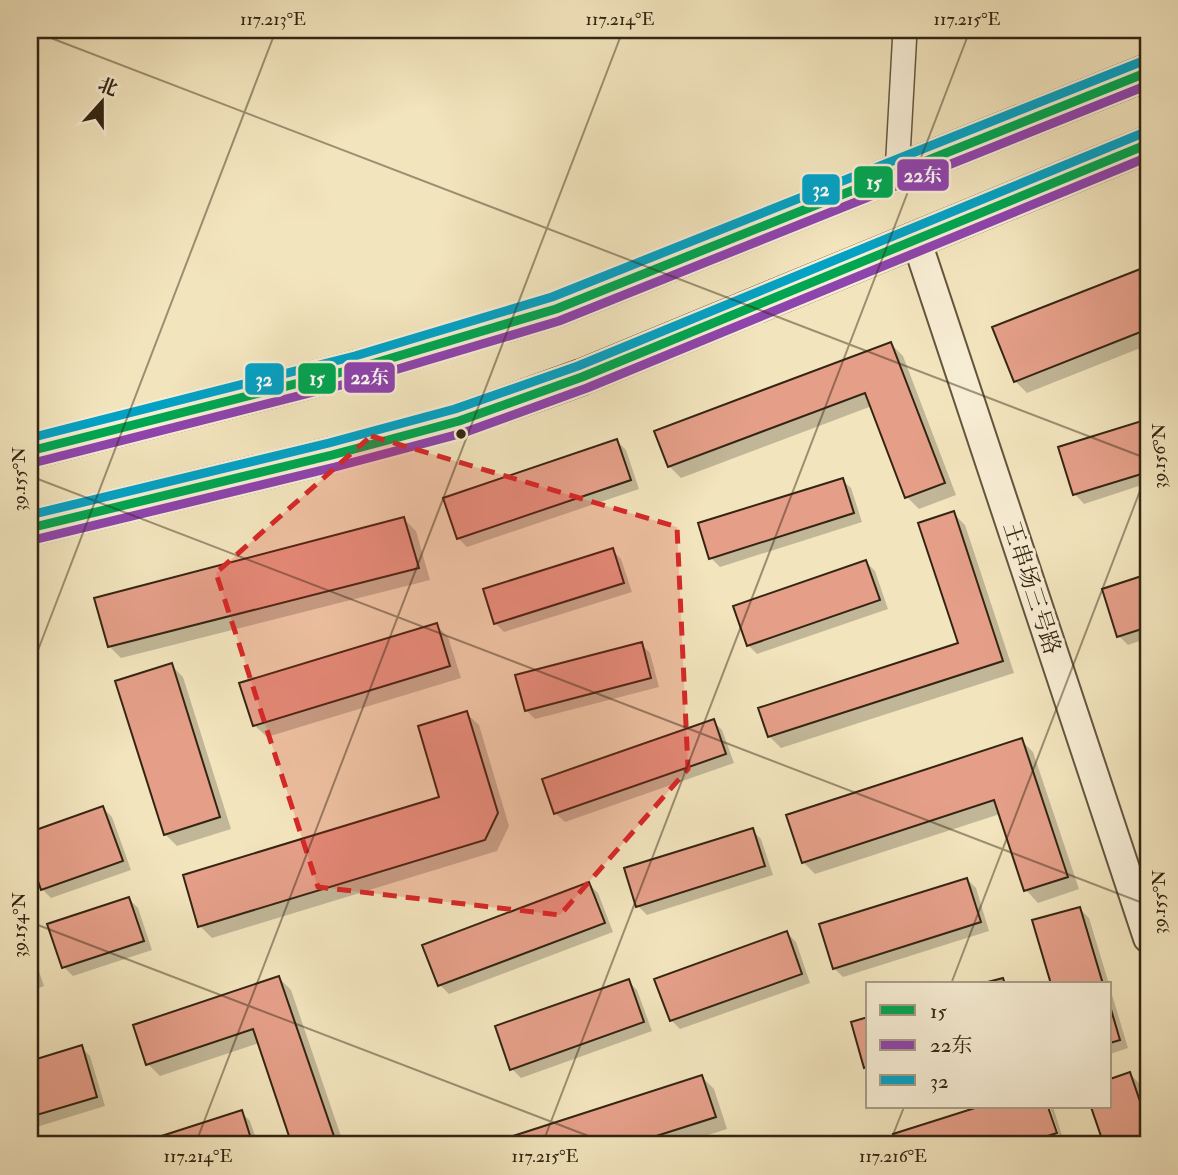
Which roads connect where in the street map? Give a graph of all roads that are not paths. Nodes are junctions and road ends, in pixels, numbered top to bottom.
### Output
1 (905, 30) edge
2 (1148, 72) edge
3 (1148, 144) edge
4 (897, 174) junction
5 (916, 239) junction
6 (30, 451) edge
7 (30, 528) edge
8 (1148, 937) edge

1 - 4 street
2 - 4 main road
3 - 5 main road
4 - 6 main road
5 - 7 main road
5 - 8 street, 王串场三号路

